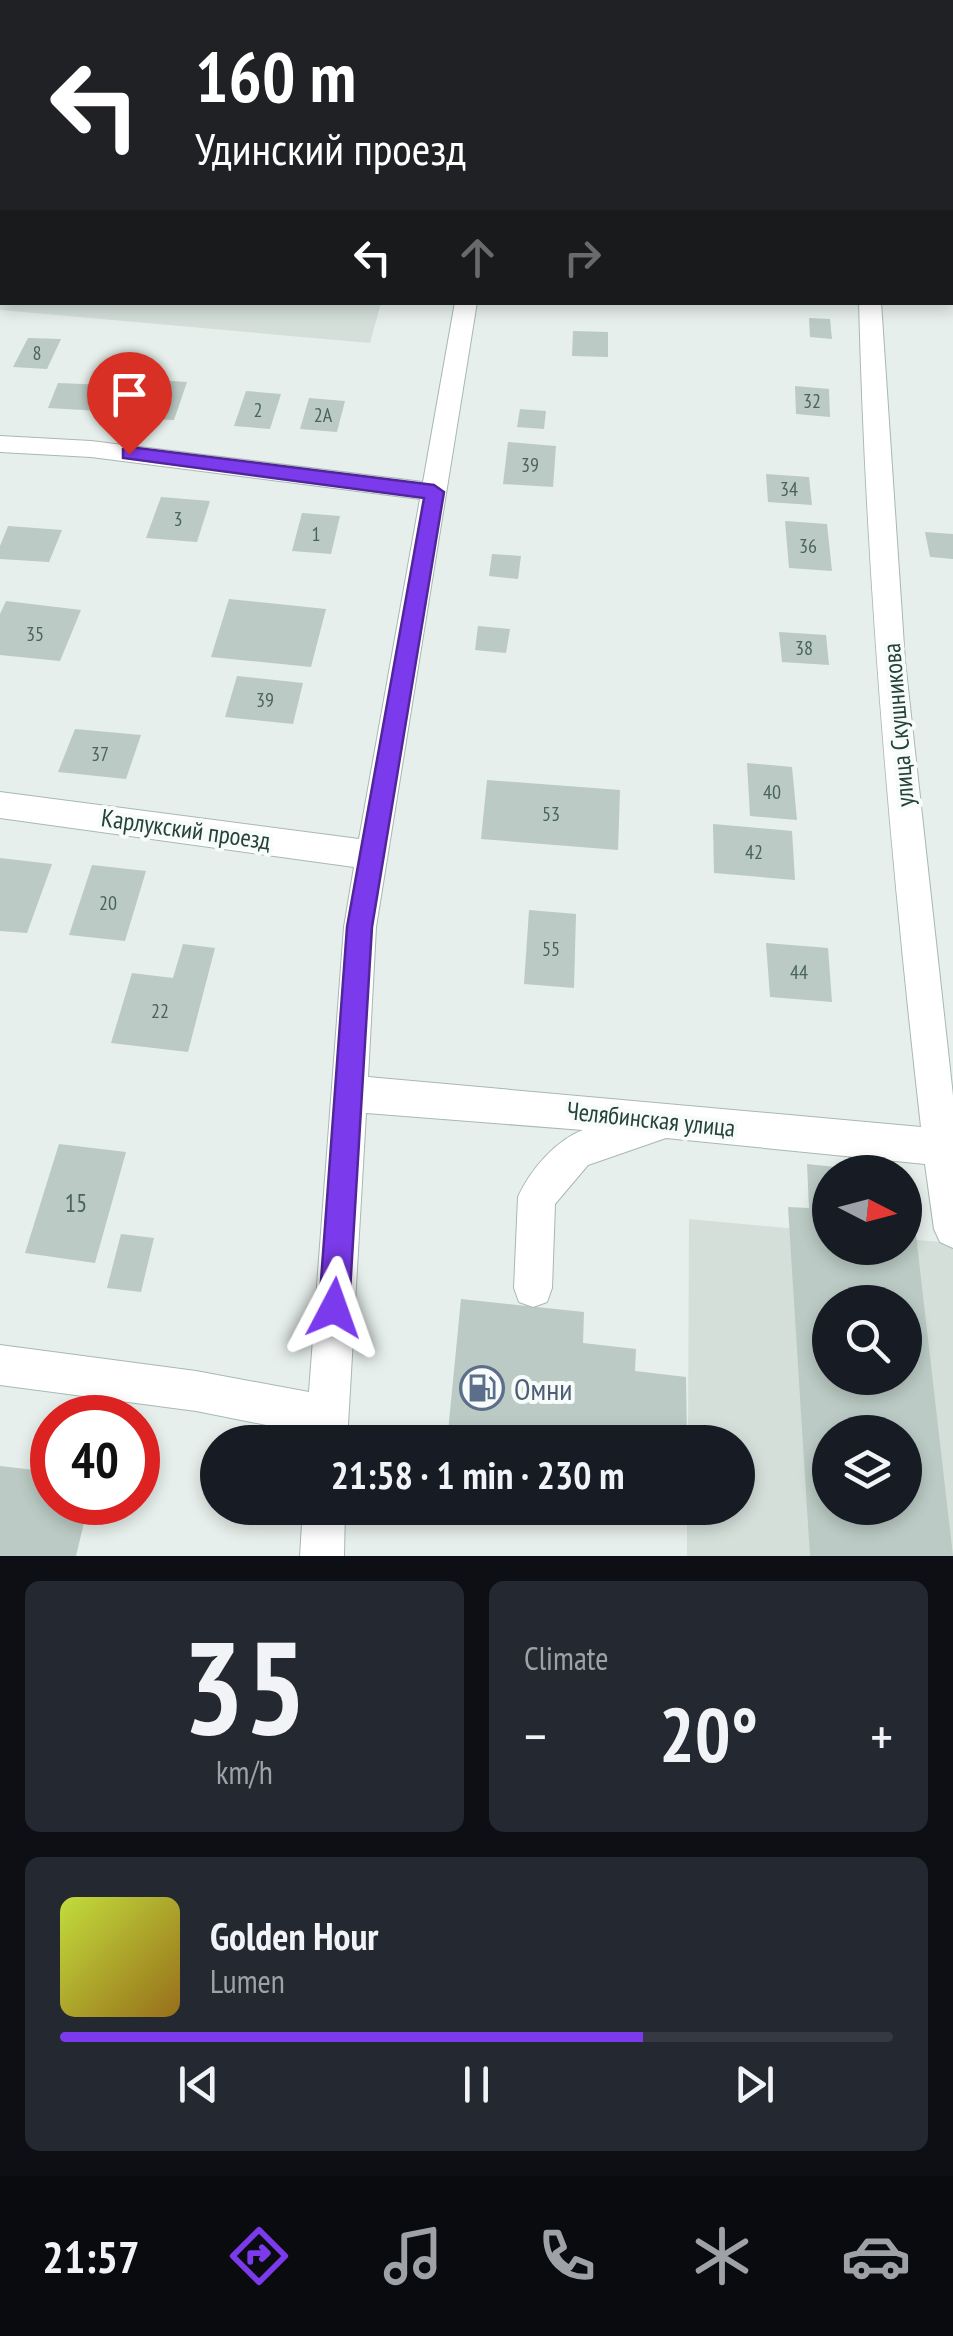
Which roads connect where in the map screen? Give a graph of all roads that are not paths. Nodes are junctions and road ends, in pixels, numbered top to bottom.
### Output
1 (465, 305) edge
2 (870, 305) edge
3 (0, 444) edge
4 (434, 492) junction
5 (0, 806) edge
6 (372, 855) junction
7 (348, 1094) junction
8 (667, 1120) junction
9 (947, 1148) edge
10 (953, 1229) edge
11 (533, 1288) dead end
12 (0, 1364) edge
13 (313, 1425) edge
14 (327, 1425) edge
15 (323, 1525) edge
16 (322, 1556) edge

1 - 4 street
2 - 9 street, улица Скушникова
3 - 4 street
4 - 6 street
5 - 6 street, Карлукский проезд
6 - 7 street
7 - 8 street, Челябинская улица
7 - 14 street
8 - 9 street, Челябинская улица
8 - 11 street
9 - 10 street, улица Скушникова
12 - 13 street
15 - 16 street

